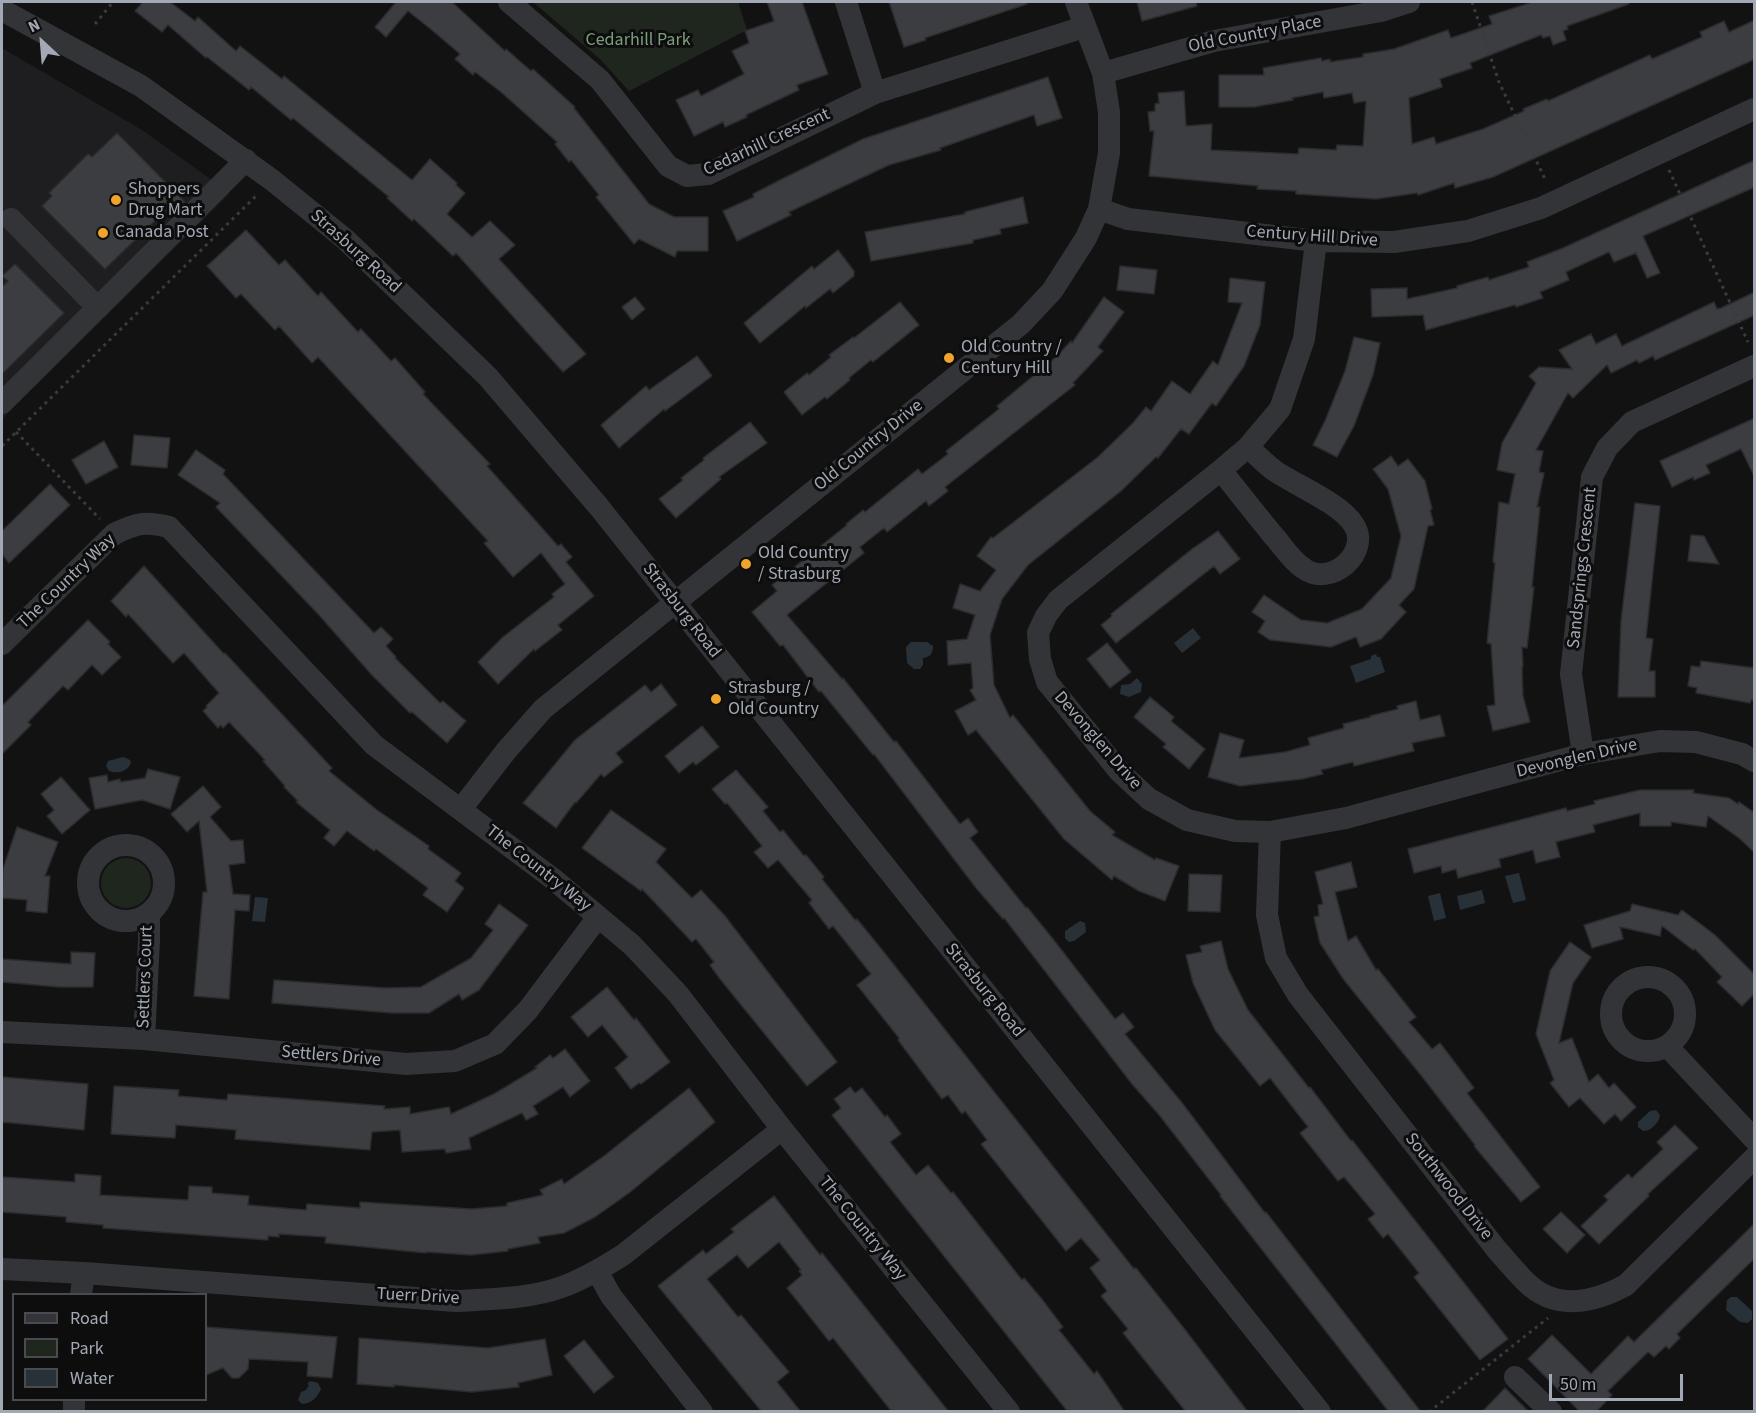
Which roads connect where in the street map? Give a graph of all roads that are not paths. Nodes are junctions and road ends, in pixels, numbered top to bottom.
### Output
1 (509, 2) edge
2 (846, 2) edge
3 (1076, 2) edge
4 (1409, 2) edge
5 (2, 10) edge
6 (1084, 27) junction
7 (1103, 73) junction
8 (875, 93) junction
9 (1755, 109) edge
10 (246, 160) junction
11 (1099, 209) junction
12 (11, 219) dead end
13 (1316, 241) junction
14 (98, 308) junction
15 (1755, 366) edge
16 (2, 404) edge
17 (1248, 447) junction
18 (1221, 470) junction
19 (675, 604) junction
20 (2, 644) edge
21 (1583, 754) junction
22 (1755, 761) edge
23 (461, 809) junction
24 (1270, 832) junction
25 (148, 914) dead end
26 (598, 917) junction
27 (2, 1032) edge
28 (144, 1039) junction
29 (1668, 1047) dead end
30 (782, 1129) junction
31 (1755, 1139) edge
32 (1755, 1158) edge
33 (2, 1269) edge
34 (597, 1271) junction
35 (82, 1284) edge
36 (1515, 1377) dead end
37 (702, 1412) edge
38 (1009, 1412) edge
39 (1320, 1412) edge
40 (1551, 1412) edge

1 - 8 street, Cedarhill Crescent
2 - 8 street
3 - 6 street, Old Country Drive
4 - 7 street, Old Country Place
5 - 10 street, Strasburg Road
6 - 7 street, Old Country Drive
6 - 8 street, Cedarhill Crescent
7 - 11 street, Old Country Drive
9 - 13 street, Century Hill Drive
10 - 14 street
10 - 19 street, Strasburg Road
11 - 13 street, Century Hill Drive
11 - 19 street, Old Country Drive
12 - 14 street
13 - 17 street, Devonglen Drive
14 - 16 street
15 - 21 street, Sandsprings Crescent
17 - 18 street, Devonglen Drive
17 - 18 street
18 - 24 street, Devonglen Drive
19 - 23 street, Old Country Drive
19 - 39 street, Strasburg Road
20 - 23 street, The Country Way
21 - 22 street, Devonglen Drive
21 - 24 street, Devonglen Drive
23 - 26 street, The Country Way
24 - 32 street, Southwood Drive
25 - 28 street, Settlers Court
26 - 28 street, Settlers Drive
26 - 30 street, The Country Way
27 - 28 street, Settlers Drive
29 - 31 street
30 - 34 street, Tuerr Drive
30 - 38 street, The Country Way
33 - 35 street, Tuerr Drive
34 - 35 street, Tuerr Drive
34 - 37 street
36 - 40 street

